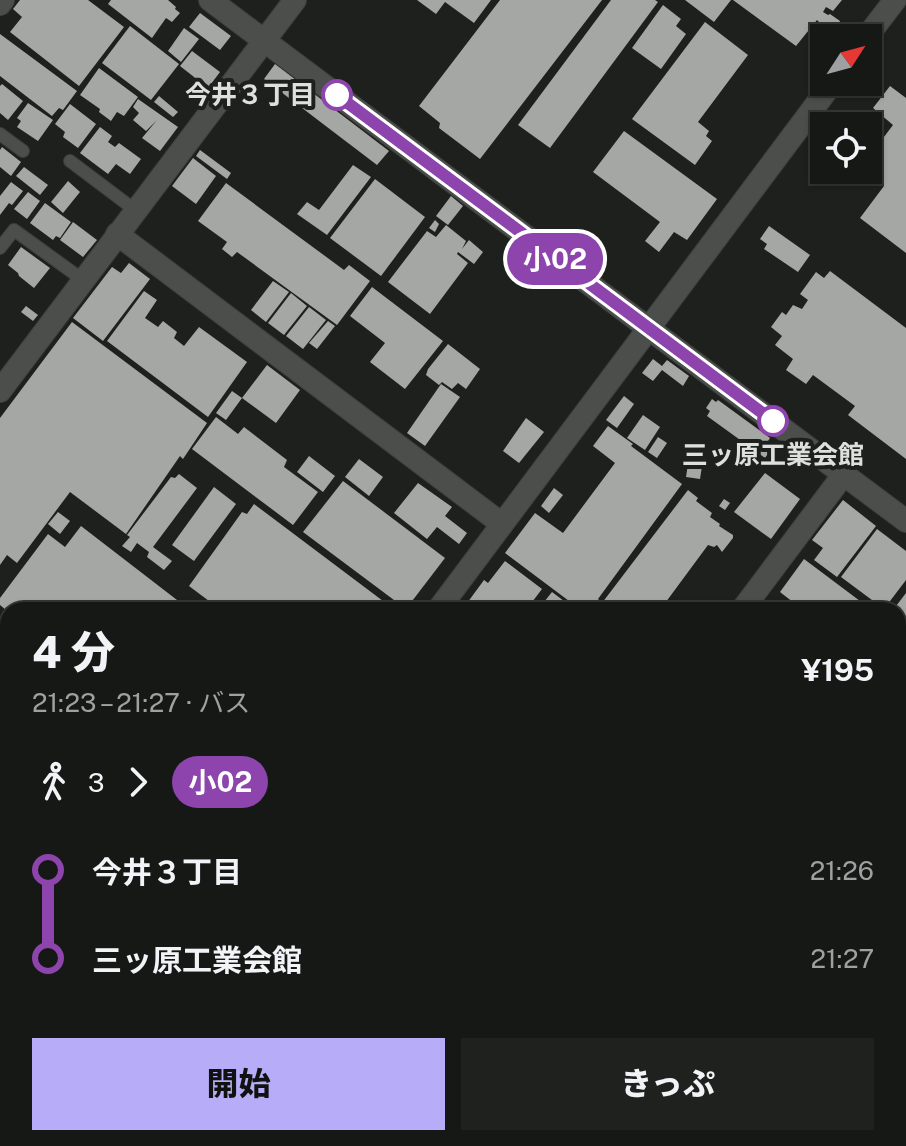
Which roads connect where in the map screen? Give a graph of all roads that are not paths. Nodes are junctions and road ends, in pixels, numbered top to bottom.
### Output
1 (210, 0) edge
2 (295, 0) edge
3 (895, 0) edge
4 (877, 24) edge
5 (264, 41) junction
6 (823, 96) edge
7 (0, 134) edge
8 (23, 151) dead end
9 (70, 161) dead end
10 (135, 210) junction
11 (117, 234) junction
12 (0, 248) edge
13 (83, 280) junction
14 (649, 329) junction
15 (0, 391) edge
16 (844, 474) junction
17 (906, 521) edge
18 (502, 524) junction
19 (444, 602) edge
20 (748, 602) edge

1 - 5 street
2 - 5 street
3 - 4 street
5 - 10 street
5 - 14 street
6 - 14 street
7 - 8 lane
9 - 10 lane
10 - 11 street
11 - 13 street
11 - 18 street
12 - 13 lane
13 - 15 street
14 - 16 street
14 - 18 street
16 - 17 street
16 - 20 street
18 - 19 street

